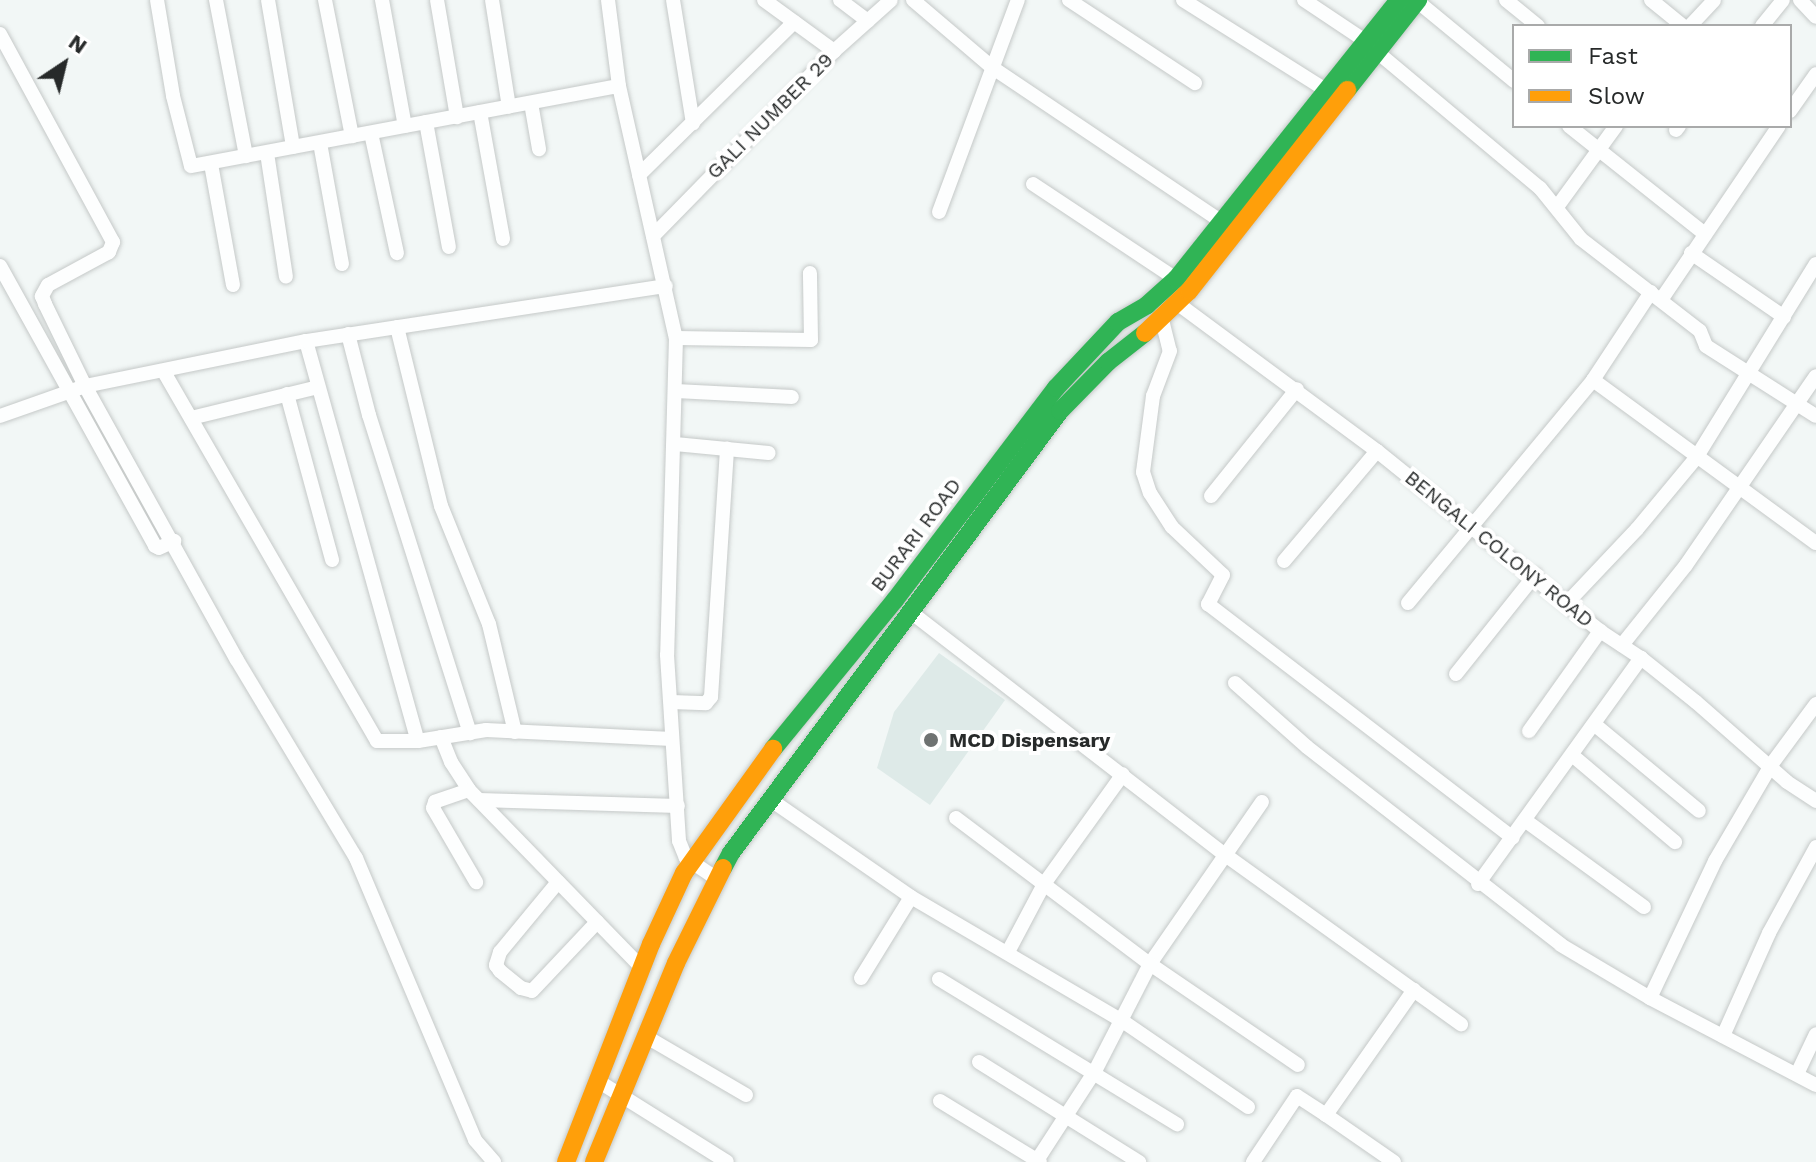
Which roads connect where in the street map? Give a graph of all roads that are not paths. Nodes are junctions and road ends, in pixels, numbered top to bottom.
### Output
1 (157, 0) edge
2 (216, 0) edge
3 (268, 0) edge
4 (325, 0) edge
5 (382, 0) edge
6 (437, 0) edge
7 (492, 0) edge
8 (608, 0) edge
9 (673, 0) edge
10 (764, 0) edge
11 (840, 0) edge
12 (891, 0) edge
13 (913, 0) edge
14 (1018, 0) edge
15 (1069, 0) edge
16 (1183, 0) edge
17 (1304, 0) edge
18 (1411, 0) edge
19 (1506, 0) edge
20 (1651, 0) edge
21 (1714, 0) edge
22 (1783, 0) edge
23 (1800, 0) edge
24 (1816, 17) edge
25 (868, 21) junction
26 (794, 22) junction
27 (1536, 24) edge
28 (1681, 24) edge
29 (1692, 24) edge
30 (1764, 24) edge
31 (0, 34) edge
32 (1370, 46) junction
33 (834, 51) junction
34 (993, 68) junction
35 (1816, 74) edge
36 (1512, 79) edge
37 (1195, 83) dead end
38 (619, 86) junction
39 (1326, 90) junction
40 (531, 103) junction
41 (509, 107) junction
42 (1792, 108) edge
43 (480, 112) junction
44 (457, 117) junction
45 (426, 122) junction
46 (693, 123) junction
47 (405, 126) junction
48 (1572, 128) edge
49 (1615, 128) edge
50 (1778, 128) edge
51 (371, 133) junction
52 (352, 136) junction
53 (320, 143) junction
54 (293, 147) junction
55 (539, 149) dead end
56 (1599, 150) junction
57 (267, 153) junction
58 (246, 156) junction
59 (211, 164) junction
60 (639, 175) junction
61 (1033, 184) dead end
62 (1557, 207) junction
63 (939, 212) dead end
64 (1222, 222) junction
65 (1705, 234) junction
66 (653, 236) junction
67 (503, 239) dead end
68 (449, 247) dead end
69 (397, 253) dead end
70 (1691, 253) junction
71 (342, 264) dead end
72 (1816, 264) edge
73 (0, 266) edge
74 (810, 273) dead end
75 (286, 277) dead end
76 (1176, 279) junction
77 (233, 285) dead end
78 (666, 286) junction
79 (1656, 296) junction
80 (1177, 303) junction
81 (1784, 317) junction
82 (1162, 320) junction
83 (397, 327) junction
84 (348, 334) junction
85 (676, 338) junction
86 (306, 341) junction
87 (164, 372) junction
88 (1749, 375) junction
89 (1816, 376) edge
90 (1593, 380) junction
91 (318, 387) junction
92 (1297, 389) junction
93 (76, 390) junction
94 (676, 391) junction
95 (287, 394) junction
96 (792, 397) dead end
97 (1798, 404) junction
98 (0, 416) edge
99 (1816, 416) edge
100 (191, 418) junction
101 (675, 444) junction
102 (727, 449) junction
103 (1377, 451) junction
104 (769, 453) dead end
105 (1696, 458) junction
106 (1739, 488) junction
107 (1211, 496) dead end
108 (1472, 526) junction
109 (1816, 543) edge
110 (332, 560) dead end
111 (1284, 561) dead end
112 (1535, 575) junction
113 (1408, 603) dead end
114 (1567, 603) junction
115 (912, 613) junction
116 (1600, 631) junction
117 (1622, 645) junction
118 (1641, 658) junction
119 (834, 674) junction
120 (1456, 674) dead end
121 (1235, 683) dead end
122 (854, 689) junction
123 (672, 702) junction
124 (1816, 704) edge
125 (1594, 724) junction
126 (1529, 731) dead end
127 (515, 732) junction
128 (470, 733) junction
129 (441, 737) junction
130 (672, 739) junction
131 (418, 741) junction
132 (1572, 755) junction
133 (1771, 765) junction
134 (1123, 774) junction
135 (474, 795) junction
136 (771, 800) junction
137 (1816, 801) edge
138 (1262, 802) dead end
139 (678, 806) junction
140 (1699, 811) dead end
141 (956, 818) dead end
142 (1526, 821) junction
143 (1513, 838) junction
144 (1675, 842) dead end
145 (1816, 847) edge
146 (1224, 854) junction
147 (690, 861) junction
148 (717, 879) junction
149 (476, 882) dead end
150 (558, 882) junction
151 (1044, 884) junction
152 (1478, 884) junction
153 (911, 897) junction
154 (1644, 907) dead end
155 (597, 922) junction
156 (1008, 952) junction
157 (1150, 964) junction
158 (642, 968) junction
159 (861, 978) dead end
160 (939, 979) dead end
161 (1414, 990) junction
162 (1650, 998) junction
163 (1121, 1020) junction
164 (1461, 1024) dead end
165 (1816, 1034) edge
166 (645, 1036) junction
167 (1723, 1036) junction
168 (979, 1062) dead end
169 (1298, 1065) dead end
170 (1095, 1071) junction
171 (1797, 1074) junction
172 (598, 1081) junction
173 (1816, 1085) edge
174 (746, 1095) dead end
175 (620, 1096) junction
176 (940, 1101) dead end
177 (1248, 1107) dead end
178 (1326, 1115) junction
179 (1066, 1116) junction
180 (1177, 1124) dead end
181 (1038, 1161) edge
182 (494, 1162) edge
183 (566, 1162) edge
184 (594, 1162) edge
185 (727, 1162) edge
186 (1139, 1162) edge
187 (1253, 1162) edge
188 (1394, 1162) edge

1 - 59 street
2 - 58 street
3 - 54 street
4 - 52 street
5 - 47 street
6 - 44 street
7 - 41 street
8 - 38 street
9 - 46 street
10 - 26 street
11 - 25 street
12 - 25 street, GALI NUMBER 29
13 - 34 street
14 - 34 street
15 - 37 street
16 - 39 street
17 - 32 street
18 - 32 main road, BURARI ROAD
18 - 36 street
19 - 27 street
20 - 28 street
21 - 29 street
22 - 30 street
23 - 24 street
25 - 33 street, GALI NUMBER 29
26 - 33 street
26 - 46 street
31 - 93 street
32 - 39 main road, BURARI ROAD
32 - 62 street
32 - 80 main road, BURARI ROAD
33 - 66 street, GALI NUMBER 29
34 - 63 street
34 - 64 street
35 - 42 street
38 - 40 street
38 - 60 street
39 - 64 main road, BURARI ROAD
40 - 41 street
40 - 55 street
41 - 43 street
43 - 44 street
43 - 67 street
44 - 45 street
45 - 47 street
45 - 68 street
46 - 60 street
47 - 51 street
48 - 56 street
49 - 56 street
50 - 65 street
51 - 52 street
51 - 69 street
52 - 53 street
53 - 54 street
53 - 71 street
54 - 57 street
56 - 62 street
56 - 65 street
57 - 58 street
57 - 75 street
58 - 59 street
59 - 77 street
60 - 66 street
61 - 76 street
62 - 79 street
64 - 76 main road, BURARI ROAD
65 - 70 street
66 - 78 street
70 - 79 street
70 - 81 street
72 - 81 street
73 - 93 street
74 - 85 street
76 - 119 main road, BURARI ROAD
78 - 83 street
78 - 85 street
79 - 88 street
79 - 90 street
80 - 82 main road, BURARI ROAD
80 - 92 street, BENGALI COLONY ROAD
81 - 88 street
82 - 115 main road, BURARI ROAD
82 - 143 street
83 - 84 street
83 - 127 street
84 - 86 street
84 - 128 street
85 - 94 street
86 - 87 street
86 - 91 street
87 - 93 street
87 - 100 street
88 - 97 street
88 - 105 street
89 - 97 street
90 - 105 street
90 - 108 street
91 - 95 street
91 - 131 street
92 - 103 street, BENGALI COLONY ROAD
92 - 107 street
93 - 98 street
93 - 182 street
94 - 96 street
94 - 101 street
95 - 100 street
95 - 110 street
97 - 99 street
97 - 106 street
100 - 131 street
101 - 102 street
101 - 123 street
102 - 104 street
102 - 123 street
103 - 108 street, BENGALI COLONY ROAD
103 - 111 street
105 - 106 street
105 - 114 street
106 - 109 street
106 - 117 street
108 - 112 street, BENGALI COLONY ROAD
108 - 113 street
112 - 114 street, BENGALI COLONY ROAD
112 - 120 street
114 - 116 street, BENGALI COLONY ROAD
115 - 122 main road, BURARI ROAD
115 - 134 street
116 - 117 street, BENGALI COLONY ROAD
116 - 126 street
117 - 118 street, BENGALI COLONY ROAD
118 - 125 street
118 - 133 street, BENGALI COLONY ROAD
119 - 122 main road
119 - 147 main road, BURARI ROAD
121 - 152 street
122 - 136 main road, BURARI ROAD
123 - 130 street
124 - 133 street
125 - 132 street
125 - 140 street
127 - 128 street
127 - 130 street
128 - 129 street
129 - 131 street
129 - 135 street
130 - 139 street
132 - 142 street
132 - 144 street
133 - 137 street, BENGALI COLONY ROAD
133 - 162 street
134 - 146 street
134 - 151 street
135 - 139 street
135 - 149 street
135 - 150 street
136 - 148 main road, BURARI ROAD
136 - 153 street
138 - 146 street
139 - 147 street
141 - 151 street
142 - 143 street
142 - 154 street
143 - 152 street
145 - 167 street
146 - 157 street
146 - 161 street
147 - 148 street
147 - 158 main road, BURARI ROAD
148 - 166 main road, BURARI ROAD
150 - 155 street
150 - 155 street
151 - 156 street
151 - 157 street
152 - 162 street
153 - 156 street
153 - 159 street
155 - 158 street
156 - 163 street
157 - 163 street
157 - 169 street
158 - 172 main road, BURARI ROAD
160 - 170 street
161 - 164 street
161 - 178 street
162 - 167 street
163 - 170 street
163 - 177 street
165 - 171 street
166 - 174 street
166 - 175 main road, BURARI ROAD
167 - 171 street
168 - 179 street
170 - 179 street
170 - 180 street
171 - 173 street
172 - 175 street
172 - 183 main road, BURARI ROAD
175 - 184 main road, BURARI ROAD
175 - 185 street
176 - 181 street
178 - 187 street
178 - 188 street
179 - 181 street
179 - 186 street

